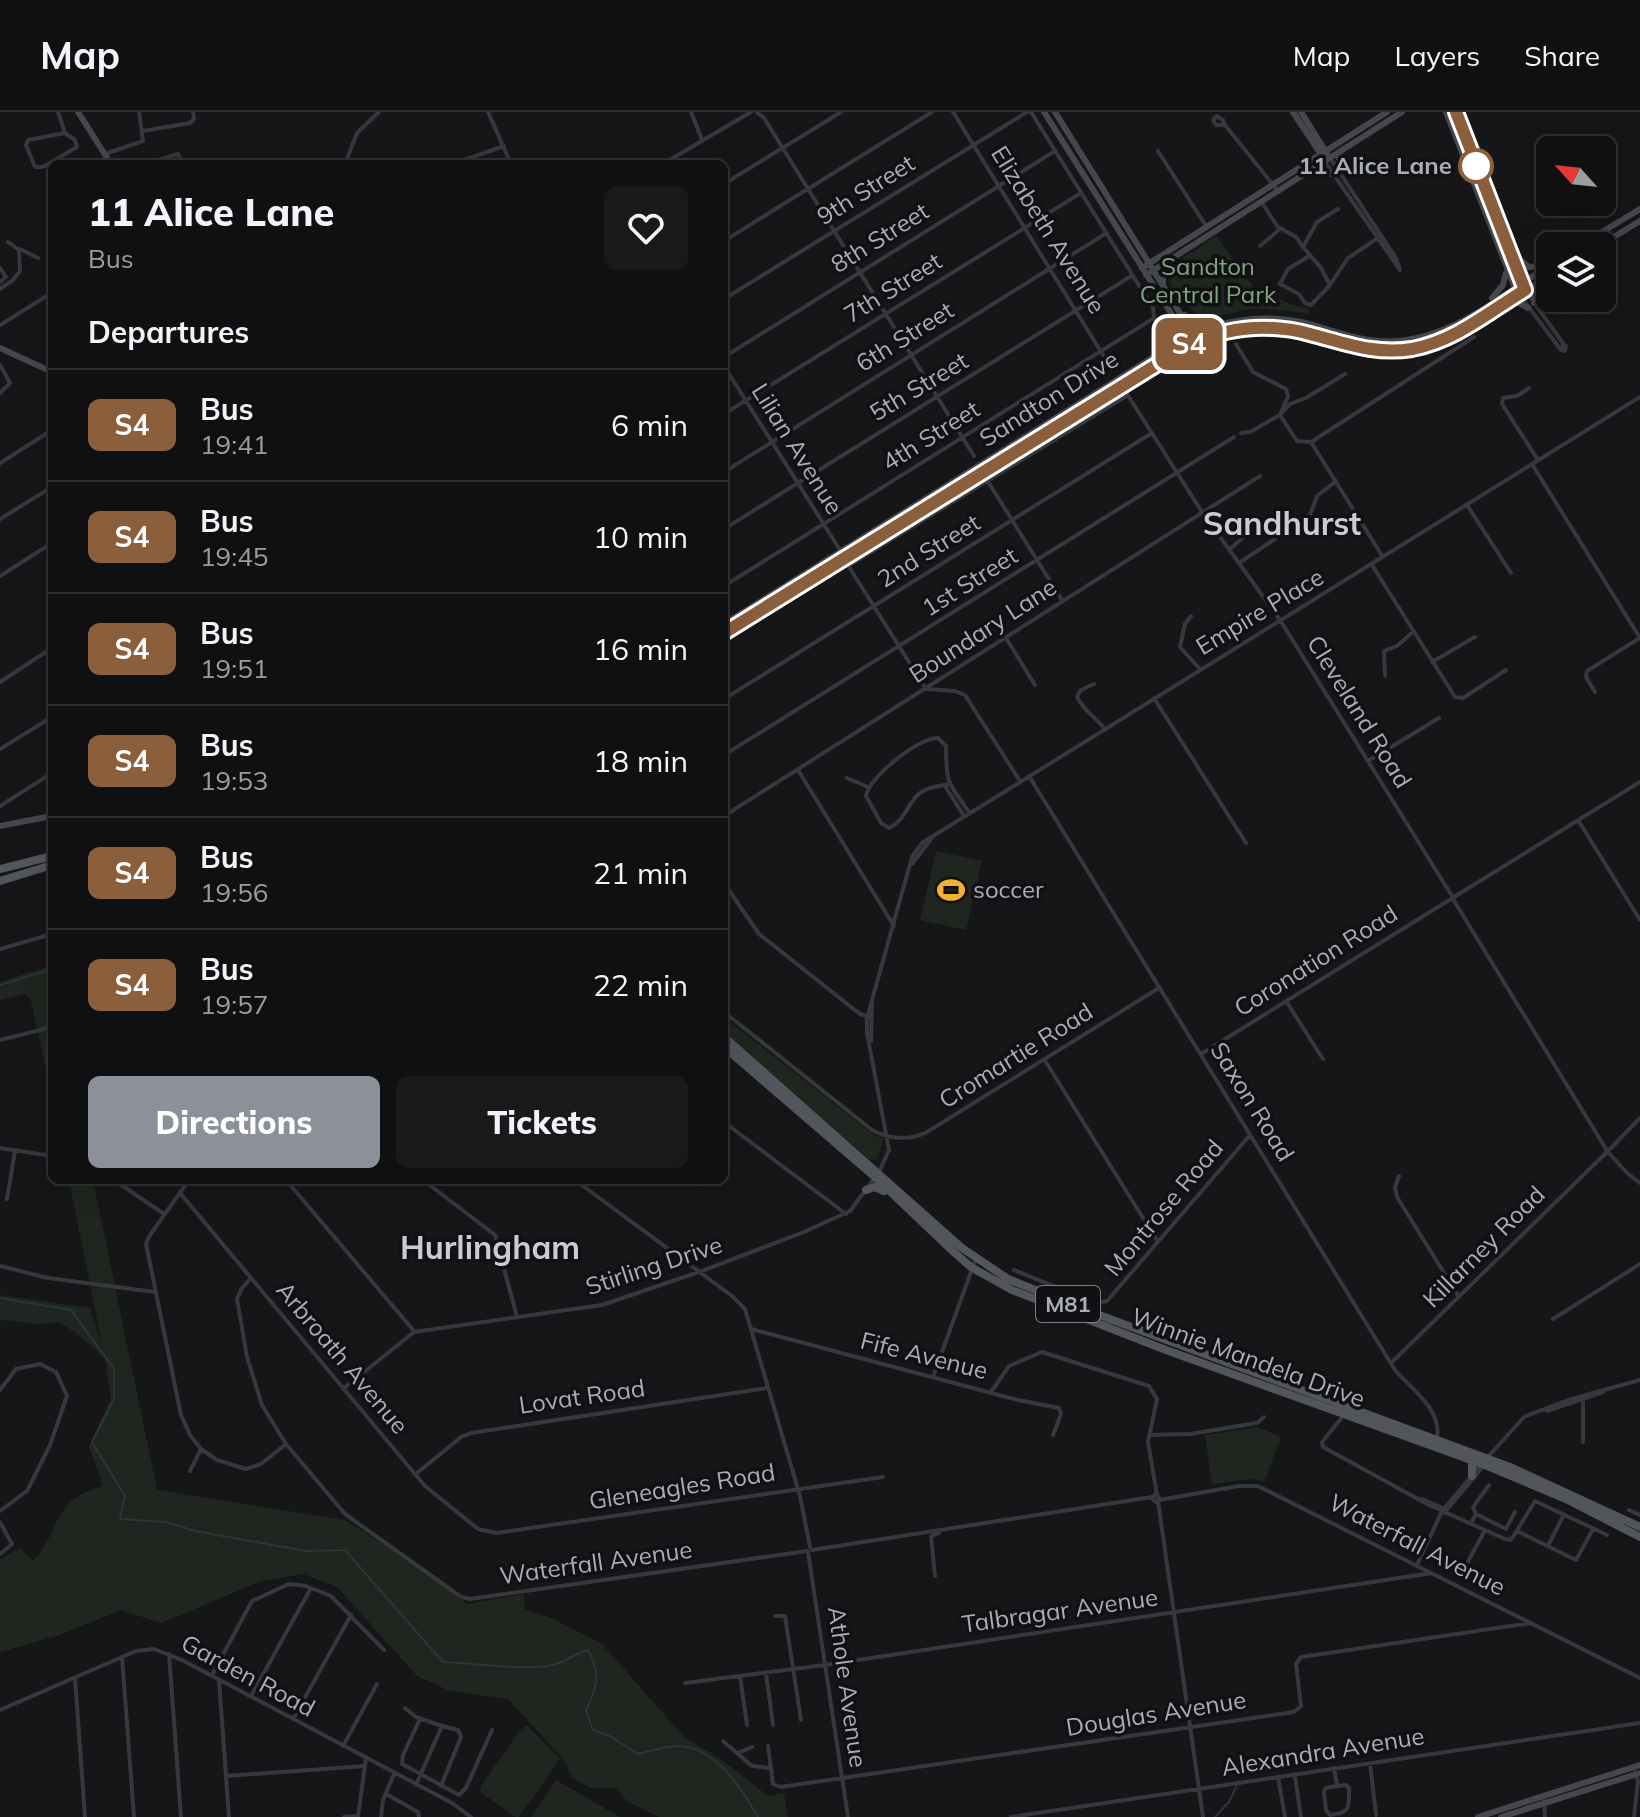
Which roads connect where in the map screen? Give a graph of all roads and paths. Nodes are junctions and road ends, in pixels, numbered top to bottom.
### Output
1 (58, 112) edge
2 (80, 112) edge
3 (139, 112) edge
4 (193, 112) edge
5 (379, 112) edge
6 (488, 112) edge
7 (691, 112) edge
8 (750, 112) edge
9 (757, 112) edge
10 (841, 112) edge
11 (932, 112) edge
12 (953, 112) edge
13 (1029, 112) edge
14 (1044, 112) edge
15 (1055, 112) edge
16 (1293, 112) edge
17 (1301, 112) edge
18 (1387, 112) edge
19 (1402, 112) edge
20 (1456, 112) edge
21 (1446, 113) edge
22 (1225, 125) dead end
23 (143, 131) junction
24 (65, 133) junction
25 (1315, 134) junction
26 (702, 140) junction
27 (1341, 142) junction
28 (974, 144) junction
29 (504, 146) junction
30 (782, 149) junction
31 (1055, 151) junction
32 (1158, 151) dead end
33 (1340, 152) junction
34 (106, 154) junction
35 (1326, 157) junction
36 (57, 160) edge
37 (110, 160) edge
38 (159, 160) edge
39 (181, 160) edge
40 (346, 160) edge
41 (464, 160) edge
42 (509, 160) edge
43 (670, 160) edge
44 (48, 164) edge
45 (1313, 170) junction
46 (1335, 173) junction
47 (728, 182) edge
48 (999, 186) junction
49 (1277, 188) junction
50 (807, 191) junction
51 (1081, 193) junction
52 (1262, 203) junction
53 (1338, 209) dead end
54 (1640, 209) edge
55 (1640, 221) edge
56 (1024, 227) junction
57 (1280, 229) junction
58 (1370, 230) junction
59 (834, 231) junction
60 (1209, 231) junction
61 (1602, 232) edge
62 (1106, 233) junction
63 (1616, 236) edge
64 (1379, 238) junction
65 (728, 239) edge
66 (8, 242) dead end
67 (1507, 243) junction
68 (1369, 245) junction
69 (1260, 246) dead end
70 (1303, 247) junction
71 (17, 248) junction
72 (1386, 248) junction
73 (1309, 256) junction
74 (1175, 257) junction
75 (38, 258) dead end
76 (1536, 267) edge
77 (0, 268) edge
78 (1050, 268) junction
79 (1506, 269) junction
80 (1148, 270) junction
81 (859, 272) junction
82 (1133, 275) junction
83 (1536, 276) edge
84 (0, 282) edge
85 (1536, 282) edge
86 (1330, 285) junction
87 (1163, 288) junction
88 (0, 289) edge
89 (1520, 289) junction
90 (1536, 290) edge
91 (48, 297) edge
92 (728, 297) edge
93 (1173, 302) junction
94 (1531, 306) junction
95 (1498, 308) junction
96 (1076, 310) junction
97 (885, 313) junction
98 (1471, 315) junction
99 (1173, 317) junction
100 (0, 325) edge
101 (1214, 325) junction
102 (1189, 334) junction
103 (1474, 337) dead end
104 (1193, 342) junction
105 (1236, 344) dead end
106 (1563, 347) dead end
107 (0, 348) edge
108 (1101, 352) junction
109 (728, 354) edge
110 (911, 355) junction
111 (1143, 361) junction
112 (0, 365) edge
113 (1111, 368) dead end
114 (48, 370) edge
115 (728, 372) edge
116 (1345, 374) dead end
117 (1122, 386) junction
118 (1529, 388) dead end
119 (0, 393) edge
120 (1128, 395) junction
121 (937, 397) junction
122 (1640, 397) edge
123 (746, 400) junction
124 (728, 411) edge
125 (1280, 415) junction
126 (48, 433) edge
127 (1152, 433) junction
128 (1241, 433) dead end
129 (1234, 437) dead end
130 (963, 438) junction
131 (771, 442) junction
132 (1311, 442) junction
133 (974, 456) dead end
134 (1538, 460) junction
135 (0, 463) edge
136 (1532, 464) junction
137 (728, 469) edge
138 (1177, 474) junction
139 (1260, 476) dead end
140 (987, 480) junction
141 (1336, 481) junction
142 (797, 483) junction
143 (48, 489) edge
144 (1467, 505) junction
145 (1202, 512) junction
146 (1310, 515) dead end
147 (1258, 517) dead end
148 (0, 519) edge
149 (1013, 520) junction
150 (823, 524) junction
151 (728, 526) edge
152 (1275, 539) dead end
153 (48, 546) edge
154 (840, 550) junction
155 (1229, 550) junction
156 (1383, 557) junction
157 (1038, 561) junction
158 (846, 562) junction
159 (1239, 563) junction
160 (1372, 565) junction
161 (1511, 573) dead end
162 (0, 576) edge
163 (728, 583) edge
164 (1063, 601) junction
165 (873, 606) junction
166 (1191, 616) dead end
167 (1280, 620) junction
168 (728, 621) edge
169 (728, 631) edge
170 (1413, 632) junction
171 (1475, 637) dead end
172 (1006, 638) junction
173 (1640, 638) edge
174 (899, 647) junction
175 (48, 651) edge
176 (1432, 662) junction
177 (1200, 669) junction
178 (1506, 670) dead end
179 (942, 676) junction
180 (1385, 676) dead end
181 (0, 682) edge
182 (1094, 684) dead end
183 (1035, 685) dead end
184 (926, 689) junction
185 (947, 690) junction
186 (1595, 692) dead end
187 (728, 697) edge
188 (1154, 698) junction
189 (1439, 718) dead end
190 (48, 719) edge
191 (1105, 729) junction
192 (0, 749) edge
193 (728, 753) edge
194 (1368, 761) junction
195 (798, 770) junction
196 (48, 776) edge
197 (1029, 776) junction
198 (847, 778) dead end
199 (1020, 781) junction
200 (1640, 782) edge
201 (947, 785) junction
202 (868, 787) junction
203 (0, 806) edge
204 (728, 814) edge
205 (967, 814) junction
206 (48, 817) edge
207 (1578, 820) junction
208 (0, 826) edge
209 (1246, 843) dead end
210 (48, 857) edge
211 (48, 866) edge
212 (0, 869) edge
213 (0, 882) edge
214 (728, 889) edge
215 (1452, 898) junction
216 (1640, 920) edge
217 (894, 926) junction
218 (48, 935) edge
219 (0, 949) edge
220 (1159, 988) junction
221 (1286, 1001) junction
222 (728, 1015) edge
223 (870, 1018) junction
224 (48, 1028) edge
225 (0, 1040) edge
226 (728, 1041) edge
227 (728, 1050) edge
228 (1201, 1054) junction
229 (1044, 1059) junction
230 (1323, 1059) dead end
231 (1640, 1118) edge
232 (728, 1125) edge
233 (887, 1135) junction
234 (1250, 1135) junction
235 (0, 1148) edge
236 (1608, 1149) junction
237 (15, 1150) junction
238 (48, 1155) edge
239 (866, 1170) junction
240 (877, 1174) junction
241 (1399, 1176) dead end
242 (1640, 1183) edge
243 (120, 1184) edge
244 (186, 1184) edge
245 (289, 1184) edge
246 (428, 1184) edge
247 (580, 1184) edge
248 (866, 1190) junction
249 (180, 1193) junction
250 (892, 1194) junction
251 (7, 1199) dead end
252 (164, 1214) junction
253 (846, 1214) junction
254 (1158, 1242) junction
255 (973, 1262) junction
256 (1640, 1264) edge
257 (0, 1266) edge
258 (1014, 1270) dead end
259 (699, 1272) junction
260 (251, 1278) junction
261 (155, 1292) junction
262 (1459, 1297) junction
263 (517, 1317) junction
264 (1553, 1319) dead end
265 (751, 1329) junction
266 (414, 1332) junction
267 (1391, 1363) junction
268 (933, 1377) junction
269 (1640, 1380) edge
270 (768, 1388) junction
271 (343, 1389) junction
272 (0, 1390) edge
273 (991, 1392) junction
274 (1583, 1397) junction
275 (1345, 1414) junction
276 (1264, 1417) dead end
277 (1053, 1435) dead end
278 (1149, 1435) junction
279 (1436, 1442) junction
280 (1583, 1442) dead end
281 (286, 1444) junction
282 (201, 1449) junction
283 (1472, 1460) junction
284 (1486, 1461) junction
285 (190, 1471) dead end
286 (416, 1474) junction
287 (1472, 1476) junction
288 (883, 1477) dead end
289 (1489, 1485) dead end
290 (798, 1488) junction
291 (1156, 1498) junction
292 (1629, 1510) dead end
293 (0, 1511) edge
294 (1445, 1511) junction
295 (1515, 1512) dead end
296 (1476, 1514) junction
297 (1564, 1514) junction
298 (1640, 1514) edge
299 (0, 1522) edge
300 (1471, 1523) junction
301 (1640, 1527) edge
302 (953, 1529) junction
303 (1593, 1529) junction
304 (1485, 1530) junction
305 (1517, 1531) junction
306 (488, 1533) joint
307 (1607, 1535) dead end
308 (1640, 1537) edge
309 (1548, 1546) junction
310 (809, 1549) junction
311 (0, 1554) edge
312 (1417, 1565) junction
313 (1465, 1567) dead end
314 (1432, 1573) junction
315 (935, 1576) dead end
316 (311, 1588) junction
317 (1172, 1613) junction
318 (351, 1615) junction
319 (775, 1616) dead end
320 (1531, 1623) junction
321 (384, 1650) dead end
322 (169, 1654) junction
323 (122, 1657) junction
324 (825, 1665) junction
325 (794, 1669) junction
326 (766, 1673) junction
327 (212, 1675) junction
328 (740, 1676) junction
329 (75, 1678) junction
330 (1640, 1678) edge
331 (219, 1679) junction
332 (685, 1683) dead end
333 (377, 1684) dead end
334 (251, 1696) junction
335 (405, 1708) dead end
336 (0, 1710) edge
337 (293, 1719) junction
338 (420, 1719) junction
339 (801, 1720) dead end
340 (1640, 1723) edge
341 (747, 1725) dead end
342 (773, 1725) dead end
343 (442, 1726) junction
344 (1190, 1727) junction
345 (492, 1730) dead end
346 (723, 1741) dead end
347 (343, 1746) junction
348 (768, 1746) dead end
349 (752, 1747) dead end
350 (738, 1753) junction
351 (366, 1758) junction
352 (1370, 1763) junction
353 (365, 1766) junction
354 (770, 1768) junction
355 (1334, 1768) junction
356 (1637, 1770) edge
357 (394, 1773) junction
358 (1294, 1775) junction
359 (226, 1776) junction
360 (420, 1776) junction
361 (1278, 1777) junction
362 (842, 1779) junction
363 (416, 1785) junction
364 (441, 1786) junction
365 (1337, 1786) junction
366 (1199, 1789) junction
367 (386, 1794) junction
368 (1543, 1799) junction
369 (1376, 1815) dead end
370 (358, 1816) edge
371 (85, 1817) edge
372 (134, 1817) edge
373 (181, 1817) edge
374 (229, 1817) edge
375 (344, 1817) edge
376 (381, 1817) edge
377 (419, 1817) edge
378 (471, 1817) edge
379 (848, 1817) edge
380 (1011, 1817) edge
381 (1203, 1817) edge
382 (1285, 1817) edge
383 (1301, 1817) edge
384 (1478, 1817) edge
385 (1501, 1817) edge
386 (1545, 1817) edge
387 (1634, 1817) edge

1 - 24 street
2 - 34 main road
3 - 23 street
4 - 23 street
5 - 40 street
6 - 29 street
7 - 26 street
8 - 26 street
9 - 30 street
10 - 30 street
11 - 50 street
12 - 28 street, Elizabeth Avenue
13 - 28 street, 9th Street
13 - 31 street
14 - 80 main road
15 - 80 main road
16 - 35 main road
17 - 25 main road
18 - 27 main road
19 - 33 main road
20 - 67 main road
21 - 79 main road
22 - 49 street
23 - 34 street
24 - 36 street
24 - 44 street
25 - 27 main road
25 - 35 main road
26 - 43 street
27 - 35 main road
28 - 48 street, Elizabeth Avenue
28 - 59 street, 9th Street
29 - 41 street
29 - 42 street
30 - 47 street
30 - 50 street
31 - 48 street, 8th Street
31 - 51 street
32 - 60 street
33 - 35 main road
33 - 46 main road
34 - 37 main road
35 - 45 main road
35 - 46 street
35 - 49 main road
38 - 39 street
45 - 46 main road
45 - 49 main road
46 - 58 street
46 - 64 street
48 - 56 street, Elizabeth Avenue
48 - 81 street, 8th Street
49 - 52 main road
49 - 60 main road
50 - 59 street
50 - 65 street
51 - 56 street, 7th Street
51 - 62 street
52 - 57 street
52 - 60 main road
53 - 70 street
54 - 61 main road
55 - 63 main road
56 - 78 street, Elizabeth Avenue
56 - 97 street, 7th Street
57 - 69 street
57 - 70 street
58 - 64 street
58 - 68 street
59 - 81 street
59 - 92 street, 9th Street
60 - 74 main road
60 - 80 main road
62 - 78 street, 6th Street
62 - 82 street
64 - 68 street
64 - 72 street
66 - 71 street
67 - 76 main road
67 - 89 main road
68 - 86 street
70 - 73 street
71 - 75 street
71 - 88 street
72 - 72 street
73 - 86 street
73 - 86 street
74 - 80 main road
74 - 87 main road
77 - 84 street
78 - 96 street, Elizabeth Avenue
78 - 110 street, 6th Street
79 - 89 main road
79 - 98 main road
80 - 87 main road
80 - 99 main road
81 - 97 street
81 - 109 street, 8th Street
82 - 96 street, 5th Street
82 - 108 street, 4th Street
83 - 89 main road, Sandton Drive
85 - 89 main road, Sandton Drive
87 - 93 main road
89 - 94 street
89 - 95 main road, Sandton Drive
89 - 98 main road, Sandton Drive
90 - 94 main road
91 - 100 street
93 - 101 main road
93 - 102 main road
94 - 95 main road
94 - 106 street
95 - 104 main road, Sandton Drive
96 - 108 street, Elizabeth Avenue
96 - 121 street, 5th Street
97 - 110 street
97 - 123 street, 7th Street
98 - 101 main road, Sandton Drive
99 - 102 main road
99 - 111 main road
101 - 102 main road, Sandton Drive
102 - 104 main road
102 - 111 main road, Sandton Drive
103 - 132 street
104 - 117 main road, Sandton Drive
105 - 125 street
107 - 114 main road
108 - 113 street, Elizabeth Avenue
108 - 130 street, 4th Street
110 - 121 street
110 - 131 street, 6th Street
111 - 154 main road, Sandton Drive
112 - 119 street
115 - 123 street, Lilian Avenue
116 - 125 street
117 - 120 street
117 - 158 main road, Sandton Drive
118 - 134 street
120 - 127 street
120 - 140 street
121 - 130 street
121 - 142 street, 5th Street
122 - 134 street, Empire Place
123 - 124 street, 7th Street
123 - 131 street, Lilian Avenue
125 - 128 street
125 - 132 street
126 - 135 street
127 - 138 street
127 - 149 street, 2nd Street
129 - 138 street, 1st Street
130 - 133 street
130 - 150 street, 4th Street
131 - 137 street, 6th Street
131 - 142 street, Lilian Avenue
132 - 141 street
134 - 136 street, Empire Place
136 - 144 street, Empire Place
136 - 173 street
138 - 145 street
138 - 157 street, 1st Street
139 - 145 street, Boundary Lane
140 - 149 street
140 - 158 street
141 - 146 street
141 - 156 street
142 - 150 street, Lilian Avenue
142 - 151 street, 5th Street
143 - 148 street
144 - 156 street, Empire Place
144 - 161 street
145 - 155 street, Cleveland Road
145 - 164 street, Boundary Lane
147 - 155 street
149 - 157 street
149 - 165 street, 2nd Street
150 - 154 street, Lilian Avenue
150 - 163 street, 4th Street
152 - 159 street
153 - 162 street
154 - 168 main road, Sandton Drive
155 - 159 street, Cleveland Road
156 - 160 street, Empire Place
157 - 164 street
157 - 174 street, 1st Street
158 - 165 street
158 - 169 main road, Sandton Drive
159 - 167 street, Cleveland Road
160 - 167 street, Empire Place
160 - 170 street
164 - 172 street, Boundary Lane
165 - 174 street
165 - 187 street, 2nd Street
166 - 177 street
167 - 177 street, Empire Place
167 - 194 street, Cleveland Road
170 - 176 street
170 - 180 street
171 - 176 street
172 - 179 street, Boundary Lane
172 - 183 street
173 - 186 street
174 - 184 street
174 - 193 street, 1st Street
175 - 181 street
176 - 178 street
177 - 188 street, Empire Place
179 - 184 street, Boundary Lane
179 - 185 street
182 - 191 street
184 - 185 street
184 - 195 street, Boundary Lane
185 - 199 street
188 - 191 street, Empire Place
188 - 209 street
189 - 194 street
190 - 192 street
191 - 197 street, Empire Place
194 - 215 street, Cleveland Road
195 - 204 street, Boundary Lane
195 - 217 street
196 - 203 street
197 - 199 street, Empire Place
197 - 220 street, Saxon Road
198 - 202 street
199 - 205 street, Empire Place
200 - 207 street, Coronation Road
201 - 202 street
201 - 202 street
201 - 205 street
205 - 217 street, Empire Place
206 - 208 main road
207 - 215 street, Coronation Road
207 - 216 street
210 - 212 main road
211 - 213 main road
214 - 223 street
215 - 221 street, Coronation Road
215 - 236 street, Cleveland Road
217 - 223 street
218 - 219 street
220 - 228 street, Saxon Road
220 - 229 street, Cromartie Road
221 - 228 street, Coronation Road
221 - 230 street
222 - 233 street
223 - 233 street
224 - 225 street
226 - 240 main road, Winnie Mandela Drive / M81
227 - 239 main road, Winnie Mandela Drive / M81
228 - 234 street, Saxon Road
229 - 233 street, Cromartie Road
229 - 254 street
231 - 236 street, Killarney Road
232 - 253 street
233 - 240 street
234 - 254 street, Montrose Road
234 - 267 street, Saxon Road
235 - 237 street
236 - 242 street, Cleveland Road
236 - 262 street, Killarney Road
237 - 238 street
237 - 251 street
239 - 240 main road, Winnie Mandela Drive / M81
239 - 248 main road
240 - 248 street, Stirling Drive
240 - 250 main road, Winnie Mandela Drive / M81
240 - 255 main road, Winnie Mandela Drive / M81
241 - 262 street
243 - 252 street
244 - 249 street
245 - 266 street
246 - 263 street
247 - 259 street, Athole Avenue
248 - 250 main road
248 - 253 street, Stirling Drive
249 - 252 street
249 - 260 street, Arbroath Avenue
250 - 255 main road, Winnie Mandela Drive / M81
252 - 261 street
253 - 259 street, Stirling Drive
254 - 258 street, Montrose Road
255 - 268 street
255 - 275 main road, Winnie Mandela Drive / M81
255 - 279 main road, Winnie Mandela Drive / M81
256 - 264 street
257 - 261 street
259 - 263 street, Stirling Drive
259 - 265 street, Athole Avenue
260 - 271 street, Arbroath Avenue
260 - 281 street, Waterfall Avenue
261 - 282 street
262 - 267 street, Killarney Road
263 - 266 street, Stirling Drive
265 - 268 street, Fife Avenue
265 - 270 street, Athole Avenue
266 - 271 street
267 - 279 street, Saxon Road
268 - 273 street, Fife Avenue
269 - 274 street
270 - 286 street, Lovat Road
270 - 290 street, Athole Avenue
271 - 286 street, Arbroath Avenue
272 - 293 street
273 - 277 street, Fife Avenue
273 - 278 street
274 - 280 street
274 - 284 street
275 - 279 main road, Winnie Mandela Drive / M81
275 - 294 street
276 - 278 street
278 - 291 street
279 - 283 main road, Winnie Mandela Drive / M81
279 - 284 main road, Winnie Mandela Drive / M81
281 - 282 street
281 - 310 street, Waterfall Avenue
282 - 285 street
283 - 284 main road, Winnie Mandela Drive / M81
283 - 287 main road
284 - 287 street
284 - 294 street
284 - 301 main road, Winnie Mandela Drive / M81
284 - 308 main road, Winnie Mandela Drive / M81
286 - 306 street, Arbroath Avenue
287 - 294 street
288 - 290 street, Gleneagles Road
289 - 296 street
290 - 306 street, Gleneagles Road
290 - 310 street, Athole Avenue
291 - 302 street, Waterfall Avenue
291 - 312 street, Waterfall Avenue
291 - 317 street
292 - 298 street
294 - 300 street
294 - 312 street
295 - 296 street
296 - 300 street
297 - 303 street
297 - 305 street
297 - 309 street
299 - 311 street
300 - 304 street
302 - 310 street, Waterfall Avenue
302 - 315 street
303 - 307 street
303 - 309 street
304 - 305 street
304 - 313 street
305 - 309 street
310 - 324 street, Athole Avenue
312 - 314 street, Waterfall Avenue
314 - 317 street, Talbragar Avenue
314 - 320 street, Waterfall Avenue
316 - 318 street
316 - 327 street
316 - 334 street
317 - 324 street, Talbragar Avenue
317 - 344 street
318 - 321 street
318 - 337 street
319 - 325 street
320 - 330 street, Waterfall Avenue
320 - 344 street, Douglas Avenue
322 - 323 street, Garden Road
322 - 327 street, Garden Road
322 - 373 street
323 - 329 street, Garden Road
323 - 372 street
324 - 325 street, Talbragar Avenue
324 - 362 street, Athole Avenue
325 - 326 street, Talbragar Avenue
325 - 339 street
326 - 328 street, Talbragar Avenue
326 - 342 street
327 - 331 street, Garden Road
328 - 332 street, Talbragar Avenue
328 - 341 street
329 - 336 street, Garden Road
329 - 371 street
331 - 334 street, Garden Road
331 - 359 street
333 - 347 street
334 - 337 street, Garden Road
335 - 338 street
337 - 347 street, Garden Road
338 - 343 street
338 - 360 street
340 - 352 street, Alexandra Avenue
343 - 360 street
343 - 364 street
344 - 362 street, Douglas Avenue
344 - 366 street
345 - 364 street
346 - 350 street
347 - 351 street, Garden Road
348 - 354 street
349 - 350 street
350 - 354 street
351 - 353 street
351 - 357 street, Garden Road
352 - 355 street, Alexandra Avenue
352 - 369 street
353 - 359 street
353 - 370 street
354 - 362 street, Douglas Avenue
355 - 358 street, Alexandra Avenue
355 - 365 street
356 - 368 main road
356 - 387 street
357 - 363 street, Garden Road
357 - 367 street
358 - 361 street, Alexandra Avenue
358 - 383 street
359 - 374 street
360 - 363 street
360 - 364 street
361 - 366 street, Alexandra Avenue
361 - 382 street
362 - 379 street, Athole Avenue
363 - 378 street, Garden Road
365 - 365 street
366 - 380 street, Alexandra Avenue
366 - 381 street
367 - 376 street
367 - 377 street
368 - 384 main road
368 - 385 main road
368 - 386 street
370 - 375 street

